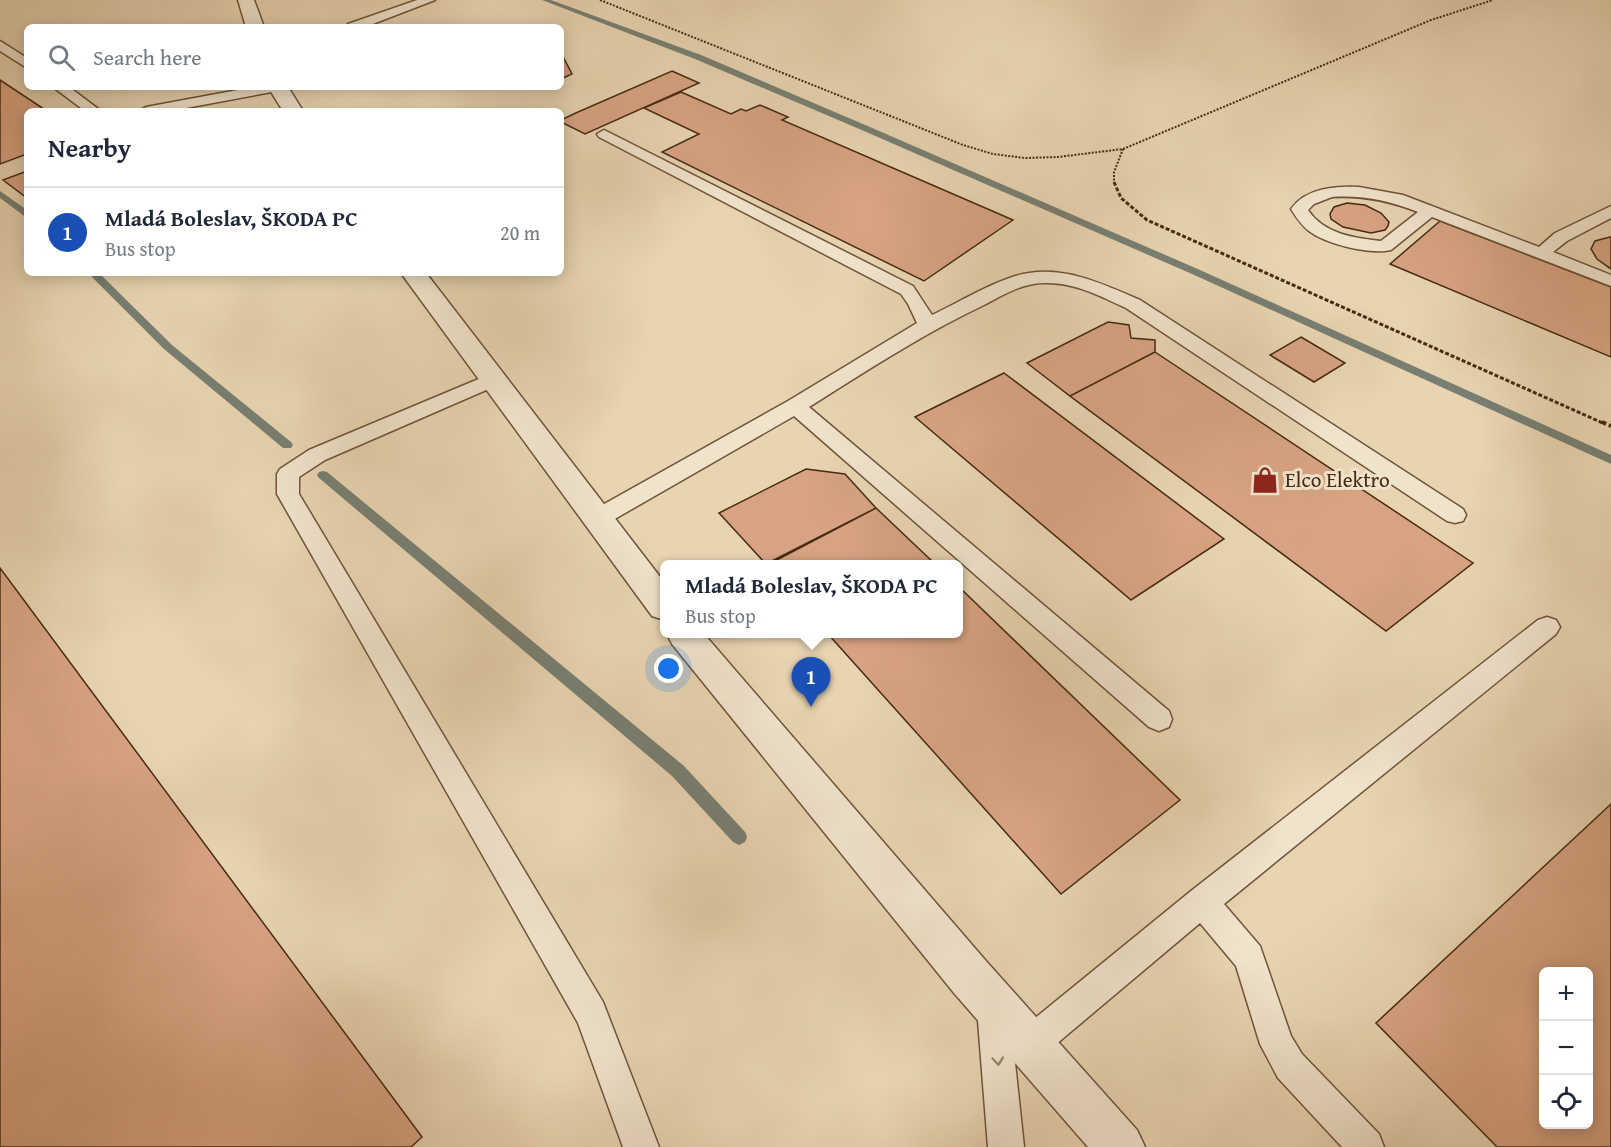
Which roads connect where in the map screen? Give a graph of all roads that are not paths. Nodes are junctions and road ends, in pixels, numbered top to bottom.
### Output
1 (246, 0) edge
2 (429, 0) edge
3 (254, 24) edge
4 (361, 24) edge
5 (0, 45) edge
6 (24, 62) edge
7 (64, 90) edge
8 (262, 90) edge
9 (280, 90) edge
10 (90, 108) edge
11 (162, 108) edge
12 (291, 108) edge
13 (604, 134) dead end
14 (1430, 211) junction
15 (1611, 211) edge
16 (1541, 254) junction
17 (415, 276) edge
18 (1611, 281) edge
19 (927, 325) junction
20 (493, 379) junction
21 (795, 406) junction
22 (1455, 516) dead end
23 (598, 518) junction
24 (660, 602) edge
25 (1547, 627) dead end
26 (688, 638) edge
27 (1159, 718) dead end
28 (1202, 902) junction
29 (993, 1003) junction
30 (1030, 1044) junction
31 (1095, 1130) edge
32 (641, 1147) edge
33 (1006, 1147) edge
34 (1120, 1147) edge
35 (1366, 1147) edge

1 - 3 street
2 - 4 lane
5 - 6 lane
7 - 10 lane
8 - 11 lane
9 - 12 street
13 - 19 lane
14 - 14 lane
14 - 16 lane
15 - 16 lane
16 - 18 lane
17 - 20 street
19 - 21 lane
19 - 22 lane
20 - 23 street
20 - 32 lane
21 - 23 lane
21 - 27 lane
23 - 24 street
25 - 28 lane
26 - 29 street
28 - 30 lane
28 - 35 lane
29 - 30 street
29 -> 33 lane
30 - 31 street
31 - 34 street

